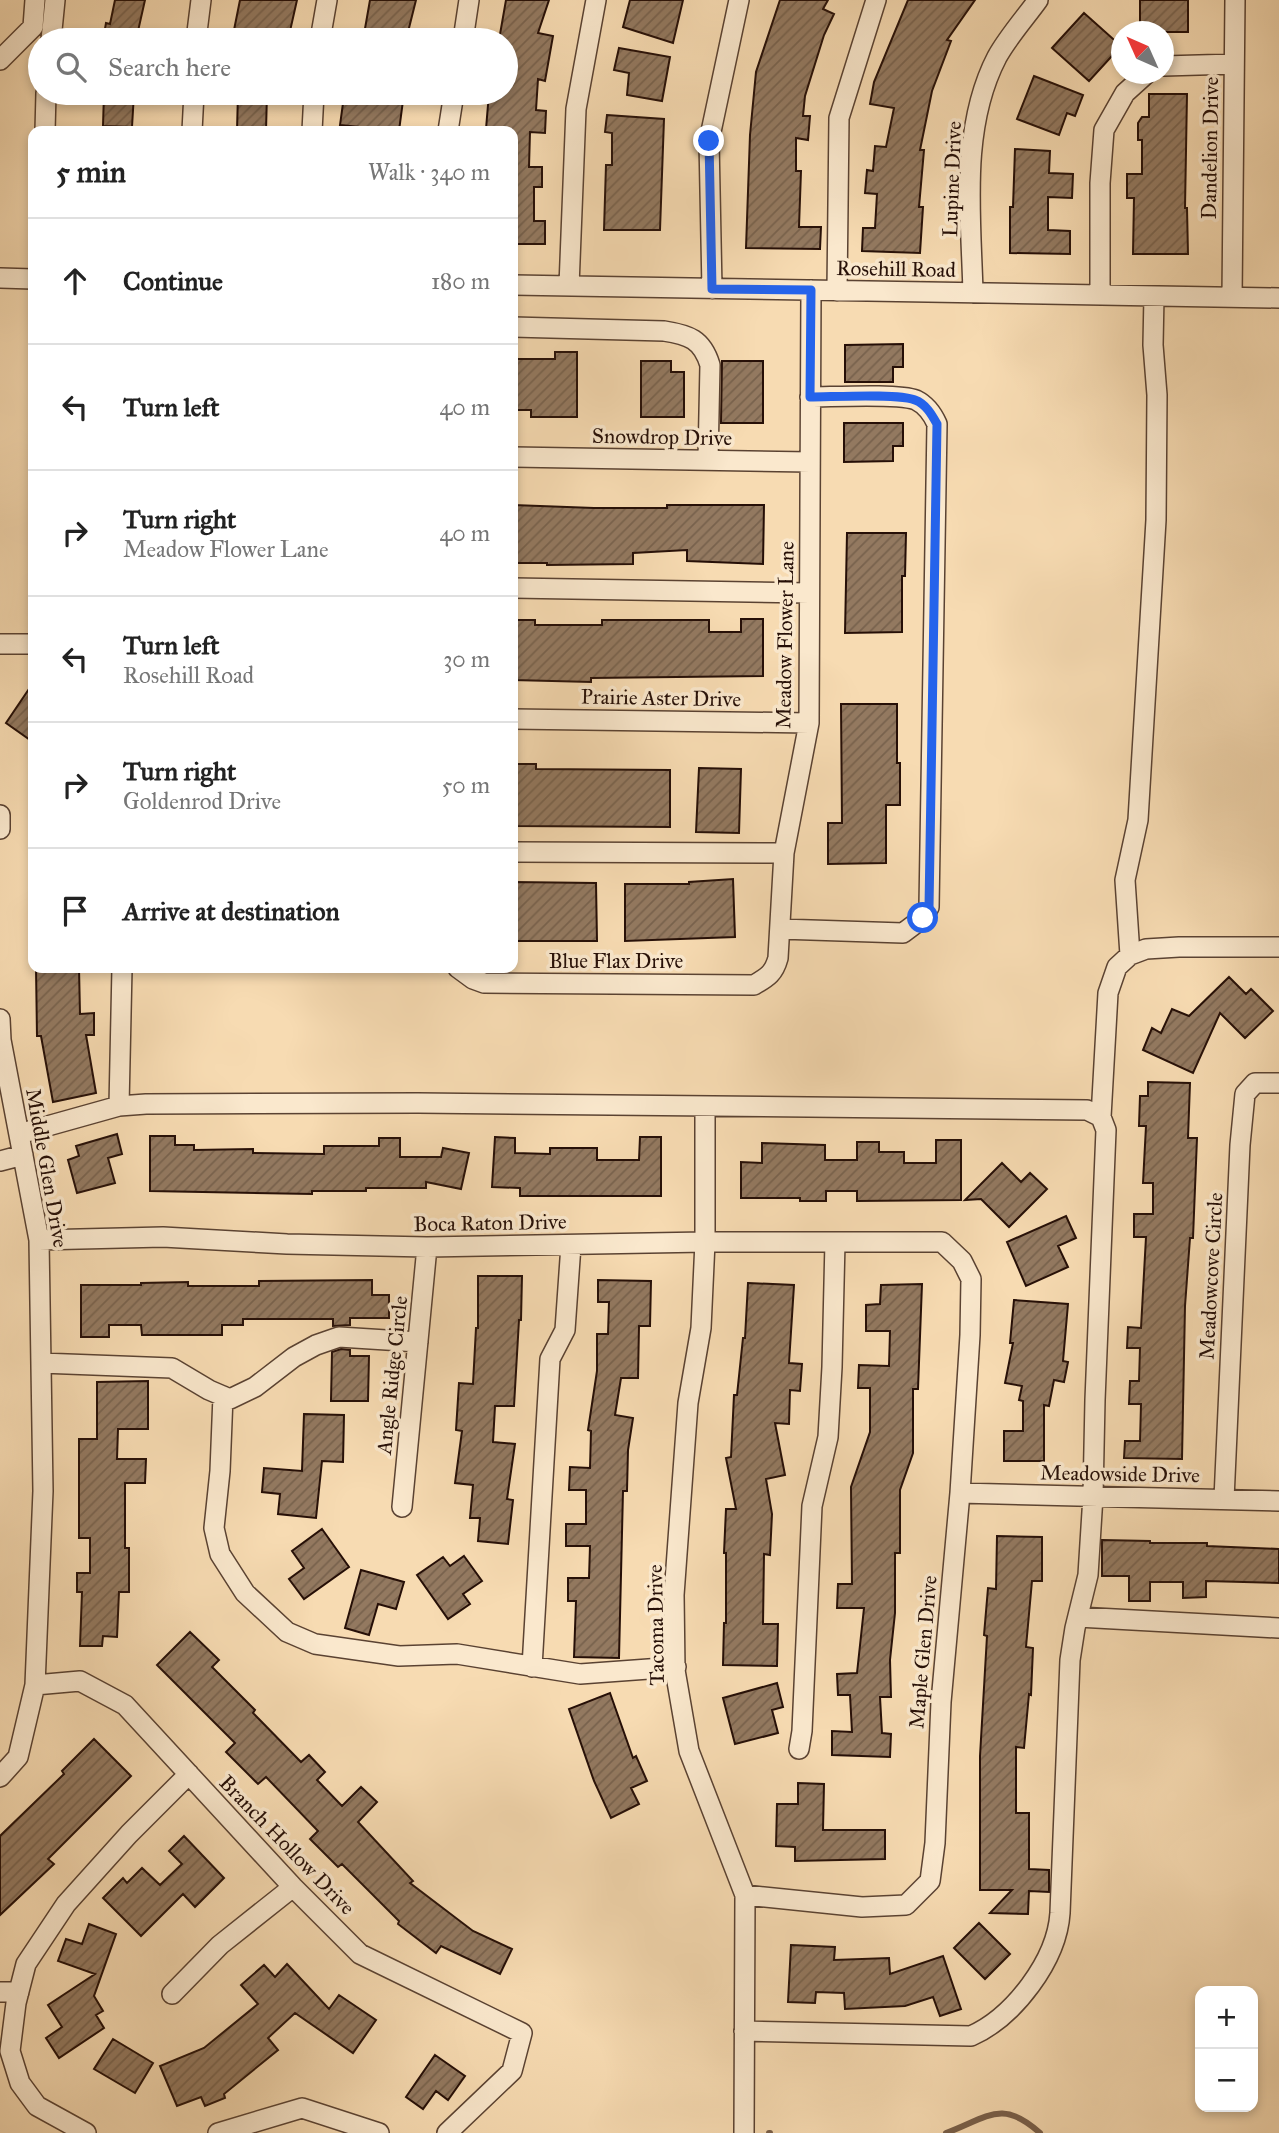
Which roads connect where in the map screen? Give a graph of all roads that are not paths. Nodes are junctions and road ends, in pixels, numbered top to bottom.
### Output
1 (35, 0) edge
2 (55, 0) edge
3 (201, 0) edge
4 (327, 0) edge
5 (469, 0) edge
6 (596, 0) edge
7 (739, 0) edge
8 (876, 0) edge
9 (1038, 0) edge
10 (1235, 0) edge
11 (32, 28) edge
12 (52, 28) edge
13 (198, 28) edge
14 (322, 28) edge
15 (465, 28) edge
16 (28, 32) edge
17 (0, 60) edge
18 (1234, 64) junction
19 (1174, 66) edge
20 (1135, 84) edge
21 (46, 105) edge
22 (193, 105) edge
23 (313, 105) edge
24 (452, 105) edge
25 (45, 126) edge
26 (192, 126) edge
27 (312, 126) edge
28 (449, 126) edge
29 (0, 278) edge
30 (28, 279) edge
31 (518, 285) edge
32 (569, 286) junction
33 (712, 289) junction
34 (811, 290) junction
35 (837, 291) junction
36 (973, 293) junction
37 (1100, 295) junction
38 (1154, 296) junction
39 (1232, 297) junction
40 (1279, 298) edge
41 (518, 327) edge
42 (810, 397) junction
43 (518, 457) edge
44 (708, 460) junction
45 (810, 462) junction
46 (518, 588) edge
47 (809, 593) junction
48 (0, 644) edge
49 (28, 644) edge
50 (518, 719) edge
51 (808, 723) junction
52 (0, 815) edge
53 (0, 829) edge
54 (518, 852) edge
55 (783, 853) junction
56 (780, 929) junction
57 (1279, 947) edge
58 (1130, 955) junction
59 (122, 973) edge
60 (466, 973) edge
61 (769, 977) joint
62 (0, 1019) edge
63 (1, 1040) edge
64 (1279, 1083) edge
65 (119, 1106) junction
66 (705, 1106) junction
67 (1101, 1116) junction
68 (19, 1134) junction
69 (23, 1155) junction
70 (0, 1161) edge
71 (39, 1240) junction
72 (705, 1242) junction
73 (835, 1242) junction
74 (943, 1242) joint
75 (571, 1245) junction
76 (427, 1247) junction
77 (418, 1342) junction
78 (41, 1363) junction
79 (223, 1396) junction
80 (960, 1493) junction
81 (1093, 1496) junction
82 (1224, 1499) junction
83 (1279, 1501) edge
84 (402, 1507) dead end
85 (1078, 1617) junction
86 (1279, 1628) edge
87 (531, 1667) junction
88 (676, 1667) junction
89 (35, 1685) junction
90 (799, 1749) dead end
91 (189, 1774) junction
92 (0, 1777) edge
93 (293, 1887) junction
94 (745, 1895) junction
95 (10, 1992) edge
96 (172, 1994) dead end
97 (744, 2031) junction
98 (86, 2133) edge
99 (218, 2133) edge
100 (379, 2133) edge
101 (447, 2133) edge
102 (744, 2133) edge

1 - 11 street
2 - 12 street
3 - 13 street
4 - 14 street
5 - 15 street
6 - 32 street
7 - 33 street
8 - 35 street
9 - 36 street, Lupine Drive
10 - 18 street, Dandelion Drive
16 - 17 street
18 - 19 street
18 - 39 street, Dandelion Drive
20 - 37 street
21 - 25 street
22 - 26 street
23 - 27 street
24 - 28 street
29 - 30 street
31 - 32 street, Rosehill Road
32 - 33 street, Rosehill Road
33 - 34 street, Rosehill Road
34 - 35 street, Rosehill Road
34 - 42 street, Meadow Flower Lane
35 - 36 street, Rosehill Road
36 - 37 street, Rosehill Road
37 - 38 street, Rosehill Road
38 - 39 street, Rosehill Road
38 - 58 street
39 - 40 street, Rosehill Road
41 - 44 street
42 - 45 street, Meadow Flower Lane
42 - 56 street
43 - 44 street, Snowdrop Drive
44 - 45 street, Snowdrop Drive
45 - 47 street, Meadow Flower Lane
46 - 47 street
47 - 51 street, Meadow Flower Lane
48 - 49 street
50 - 51 street, Prairie Aster Drive
51 - 55 street, Meadow Flower Lane
52 - 53 street
54 - 55 street
55 - 56 street, Meadow Flower Lane
56 - 61 street, Meadow Flower Lane
57 - 58 street
58 - 67 street
59 - 65 street
60 - 61 street, Blue Flax Drive
62 - 63 street, Middle Glen Drive
63 - 68 street, Middle Glen Drive
64 - 82 street, Meadowcove Circle
65 - 66 street
65 - 68 street
66 - 67 street
66 - 72 street, Tacoma Drive
67 - 81 street
68 - 69 street, Middle Glen Drive
69 - 70 street
69 - 71 street, Middle Glen Drive
71 - 76 street, Boca Raton Drive
71 - 78 street, Middle Glen Drive
72 - 73 street, Boca Raton Drive
72 - 75 street, Boca Raton Drive
72 - 88 street, Tacoma Drive
73 - 74 street, Boca Raton Drive
73 - 90 street
74 - 80 street, Maple Glen Drive
75 - 76 street, Boca Raton Drive
75 - 87 street
76 - 77 street, Angle Ridge Circle
77 - 79 street
77 - 84 street, Angle Ridge Circle
78 - 79 street
78 - 89 street, Middle Glen Drive
79 - 87 street
80 - 81 street, Meadowside Drive
80 - 94 street, Maple Glen Drive
81 - 82 street, Meadowside Drive
81 - 85 street
82 - 83 street, Meadowside Drive
85 - 86 street
85 - 97 street
87 - 88 street
88 - 94 street, Tacoma Drive
89 - 91 street, Branch Hollow Drive
89 - 92 street, Middle Glen Drive
91 - 93 street, Branch Hollow Drive
91 - 95 street
93 - 96 street
93 - 101 street, Branch Hollow Drive
94 - 97 street, Tacoma Drive
95 - 98 street
97 - 102 street, Tacoma Drive
99 - 100 street

